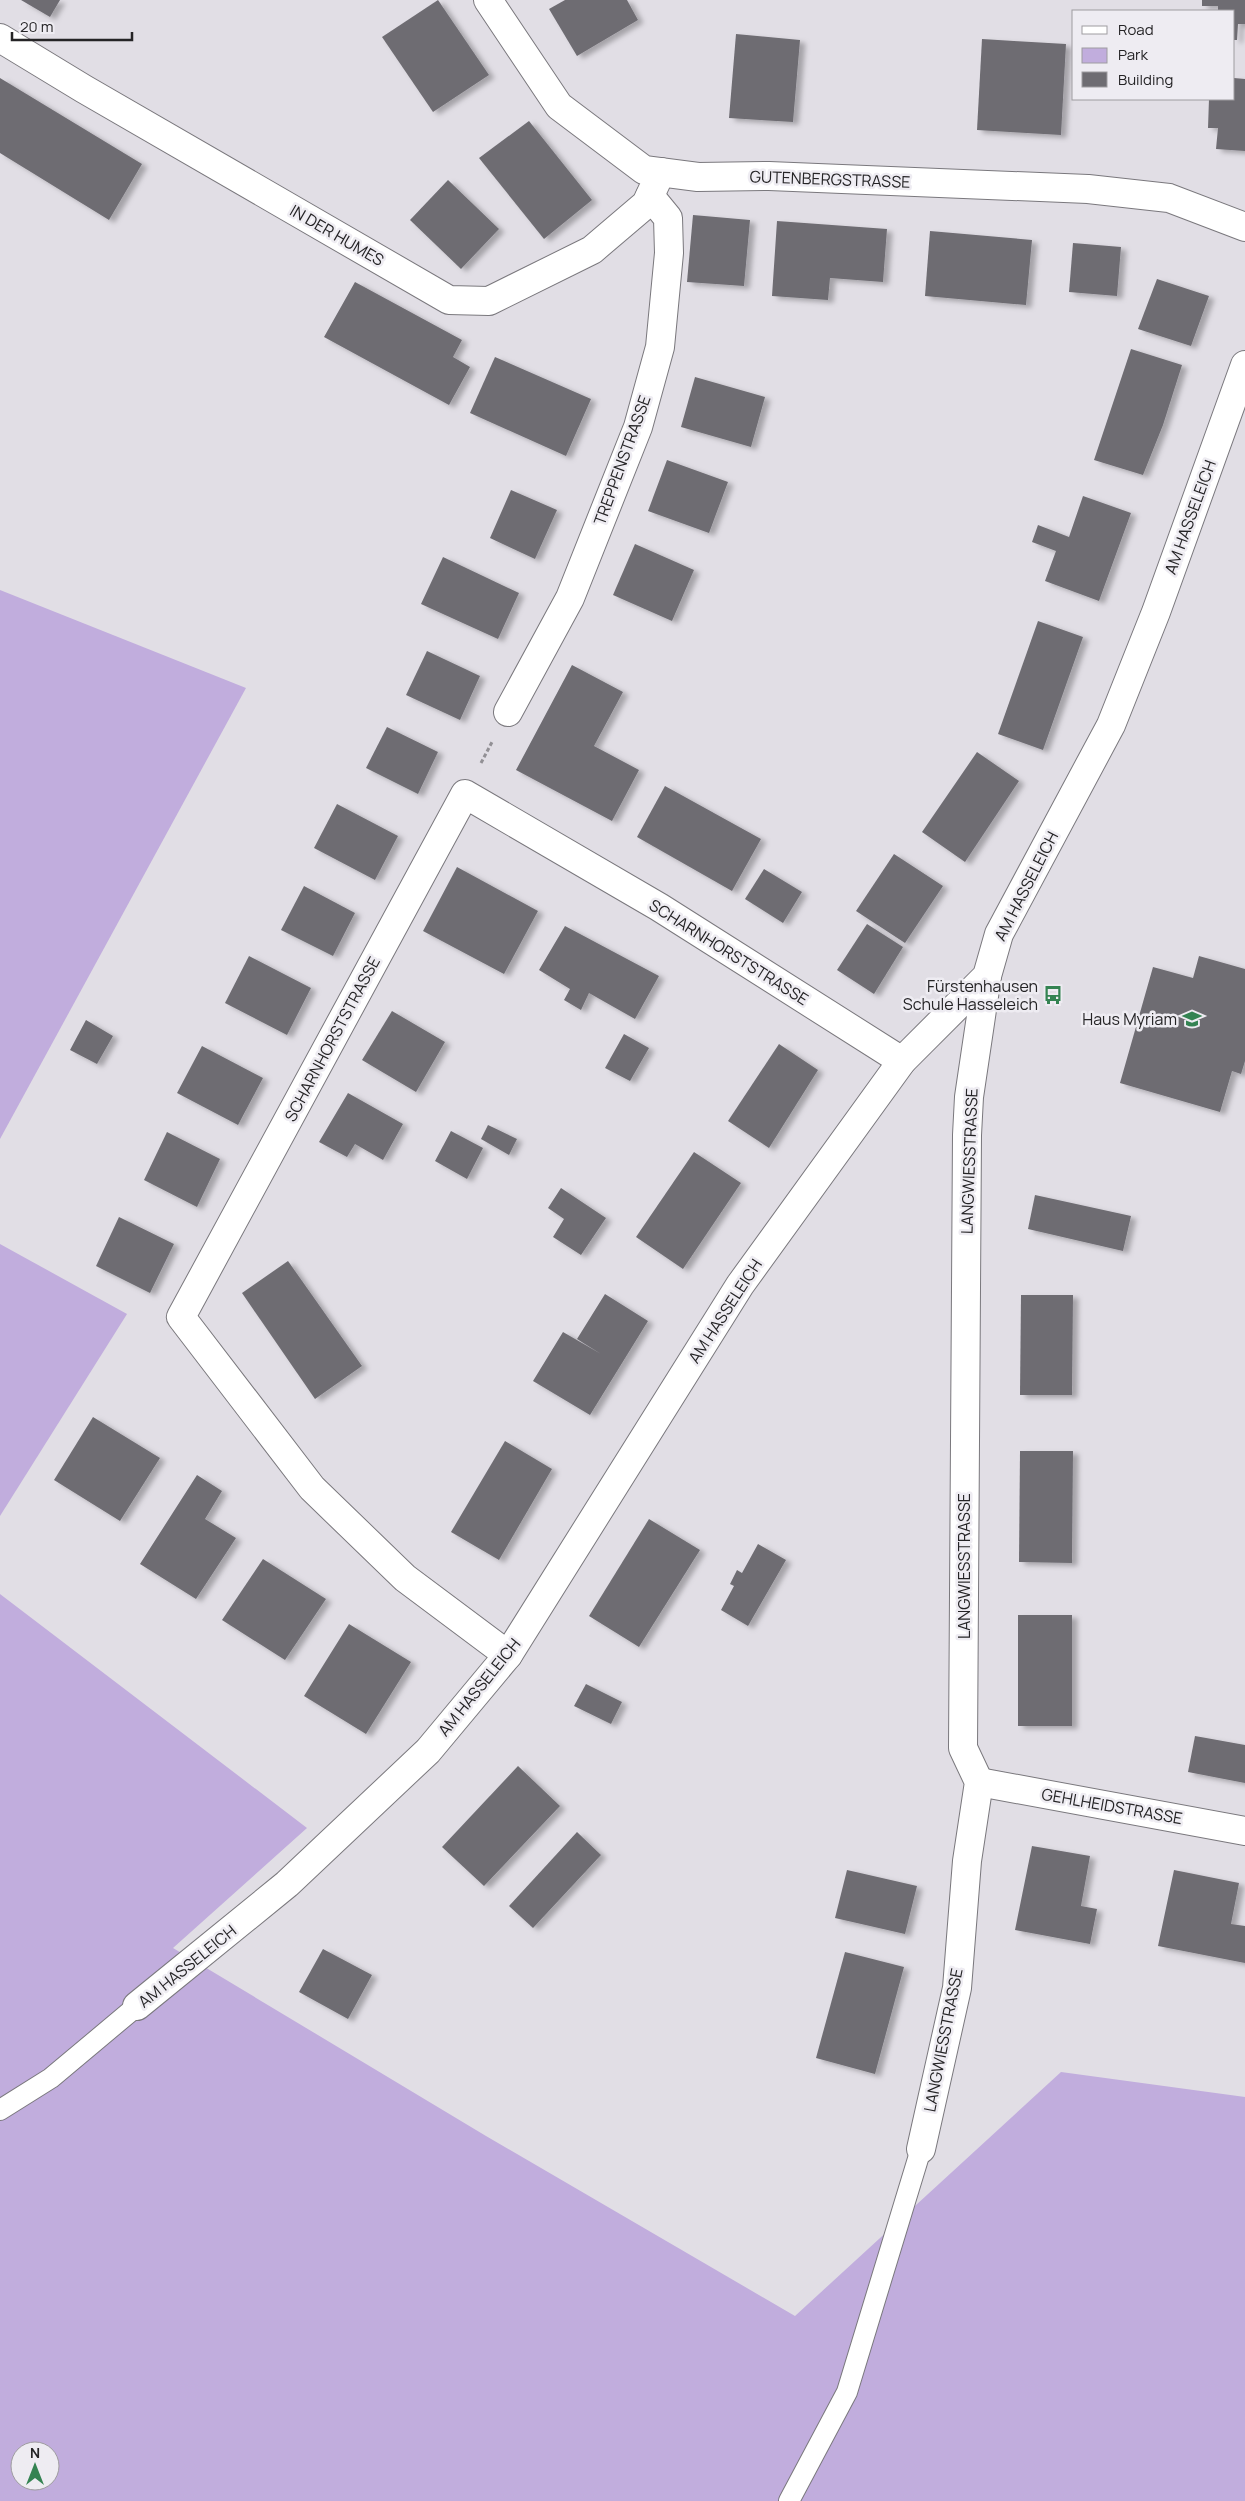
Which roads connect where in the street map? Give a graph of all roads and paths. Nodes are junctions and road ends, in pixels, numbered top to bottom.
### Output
1 (488, 0) edge
2 (0, 38) edge
3 (656, 184) junction
4 (1245, 227) edge
5 (1245, 365) edge
6 (508, 712) joint
7 (465, 794) junction
8 (987, 976) junction
9 (902, 1061) junction
10 (508, 1655) junction
11 (979, 1782) junction
12 (1245, 1831) edge
13 (136, 2006) joint
14 (0, 2110) edge
15 (921, 2149) joint
16 (789, 2501) edge

1 - 3 street, GUTENBERGSTRASSE
2 - 3 street, IN DER HUMES
3 - 4 street, GUTENBERGSTRASSE
3 - 6 street, TREPPENSTRASSE
5 - 8 street, AM HASSELEICH
6 - 7 path
7 - 9 street, SCHARNHORSTSTRASSE
7 - 10 street, SCHARNHORSTSTRASSE
8 - 9 street, AM HASSELEICH
8 - 11 street, LANGWIESSTRASSE
9 - 10 street, AM HASSELEICH
10 - 13 street, AM HASSELEICH
11 - 12 street, GEHLHEIDSTRASSE
11 - 15 street, LANGWIESSTRASSE
13 - 14 lane, AM HASSELEICH
15 - 16 lane

